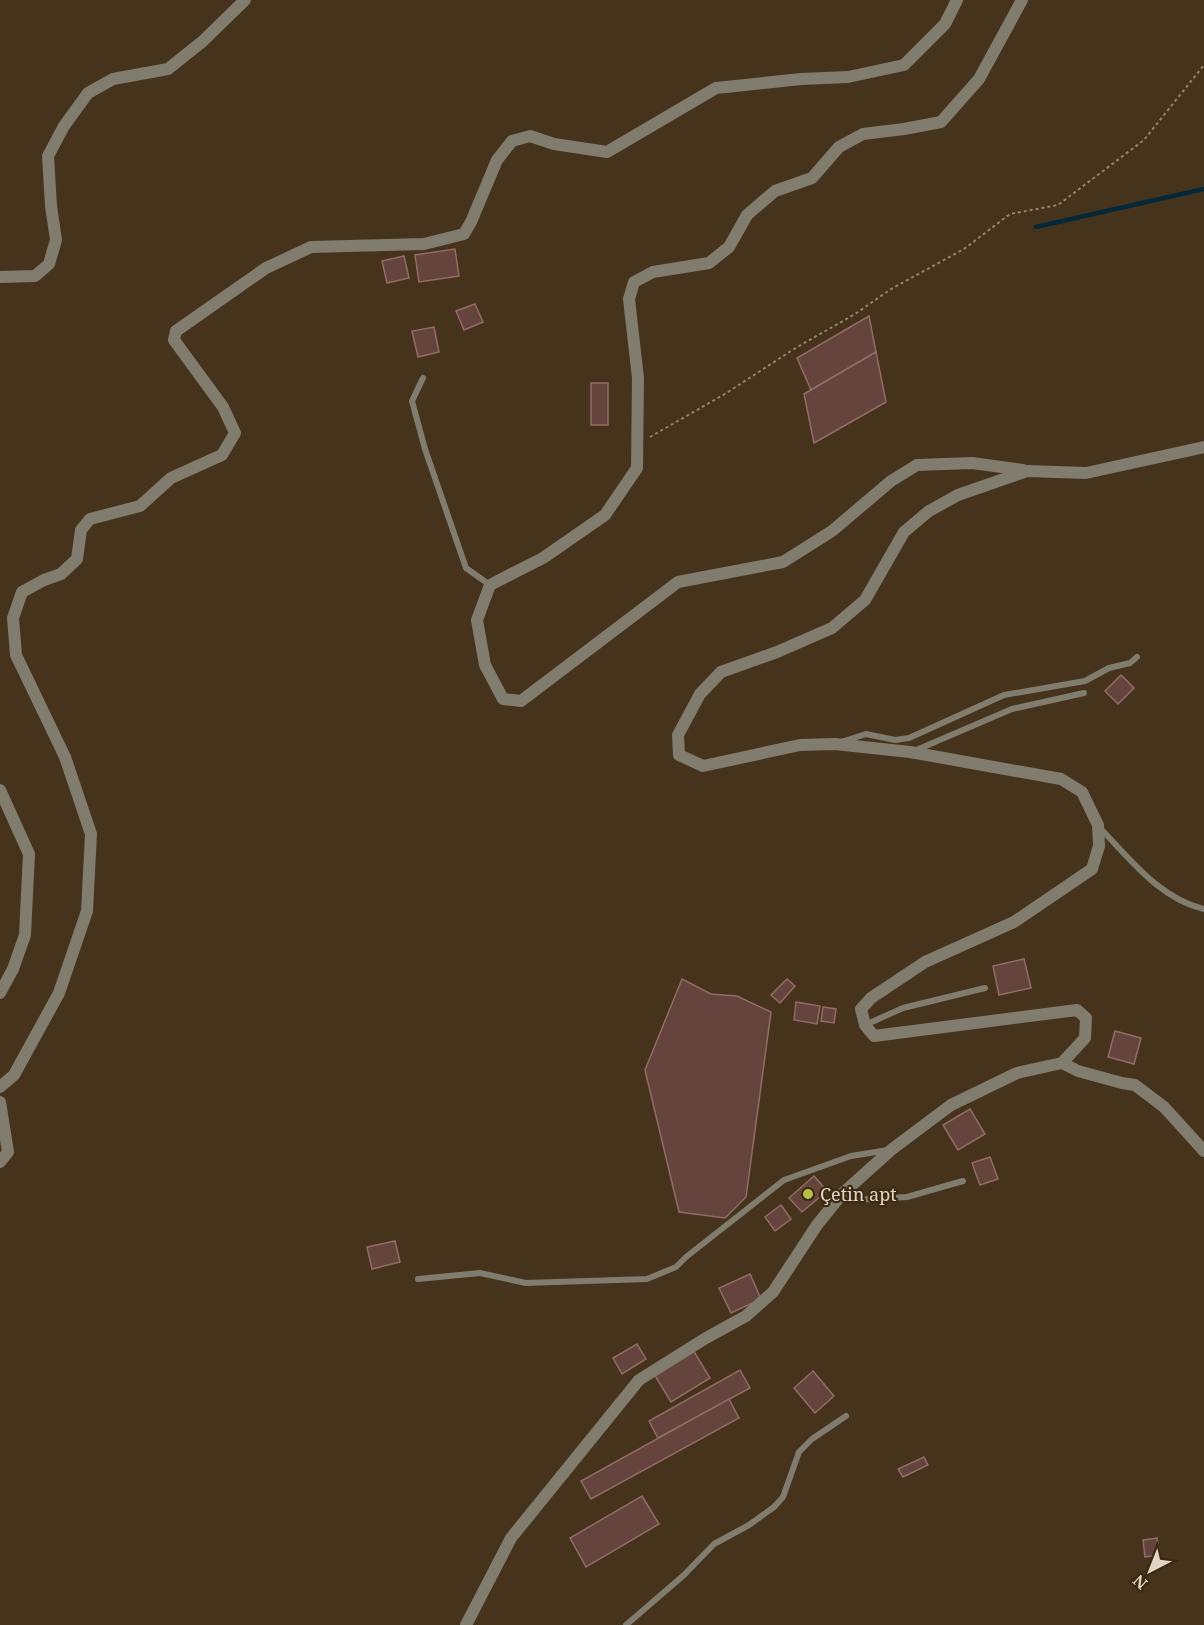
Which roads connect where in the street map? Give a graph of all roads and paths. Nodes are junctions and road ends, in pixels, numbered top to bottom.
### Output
1 (245, 0) edge
2 (957, 0) edge
3 (1022, 0) edge
4 (1204, 65) edge
5 (0, 277) edge
6 (423, 378) dead end
7 (637, 444) junction
8 (1204, 447) edge
9 (1027, 471) junction
10 (490, 585) junction
11 (1137, 657) dead end
12 (1084, 693) dead end
13 (835, 744) junction
14 (910, 752) junction
15 (0, 790) edge
16 (1098, 825) junction
17 (1204, 909) edge
18 (986, 988) dead end
19 (0, 993) edge
20 (865, 1025) junction
21 (1062, 1063) junction
22 (0, 1087) edge
23 (0, 1102) edge
24 (891, 1150) junction
25 (1204, 1150) edge
26 (0, 1162) edge
27 (963, 1181) dead end
28 (842, 1194) junction
29 (418, 1280) dead end
30 (846, 1416) dead end
31 (466, 1625) edge
32 (626, 1625) edge

1 - 5 street
2 - 22 street
3 - 7 street
4 - 7 path
6 - 10 lane
7 - 10 street
8 - 9 street
9 - 10 street
9 - 13 street
11 - 13 lane
12 - 14 lane
13 - 14 street
14 - 16 street
15 - 19 street
16 - 17 lane
16 - 20 street
18 - 20 lane
20 - 21 street
21 - 24 street
21 - 25 street
23 - 26 street
24 - 28 street
24 - 29 lane
27 - 28 lane
28 - 31 street
30 - 32 lane

